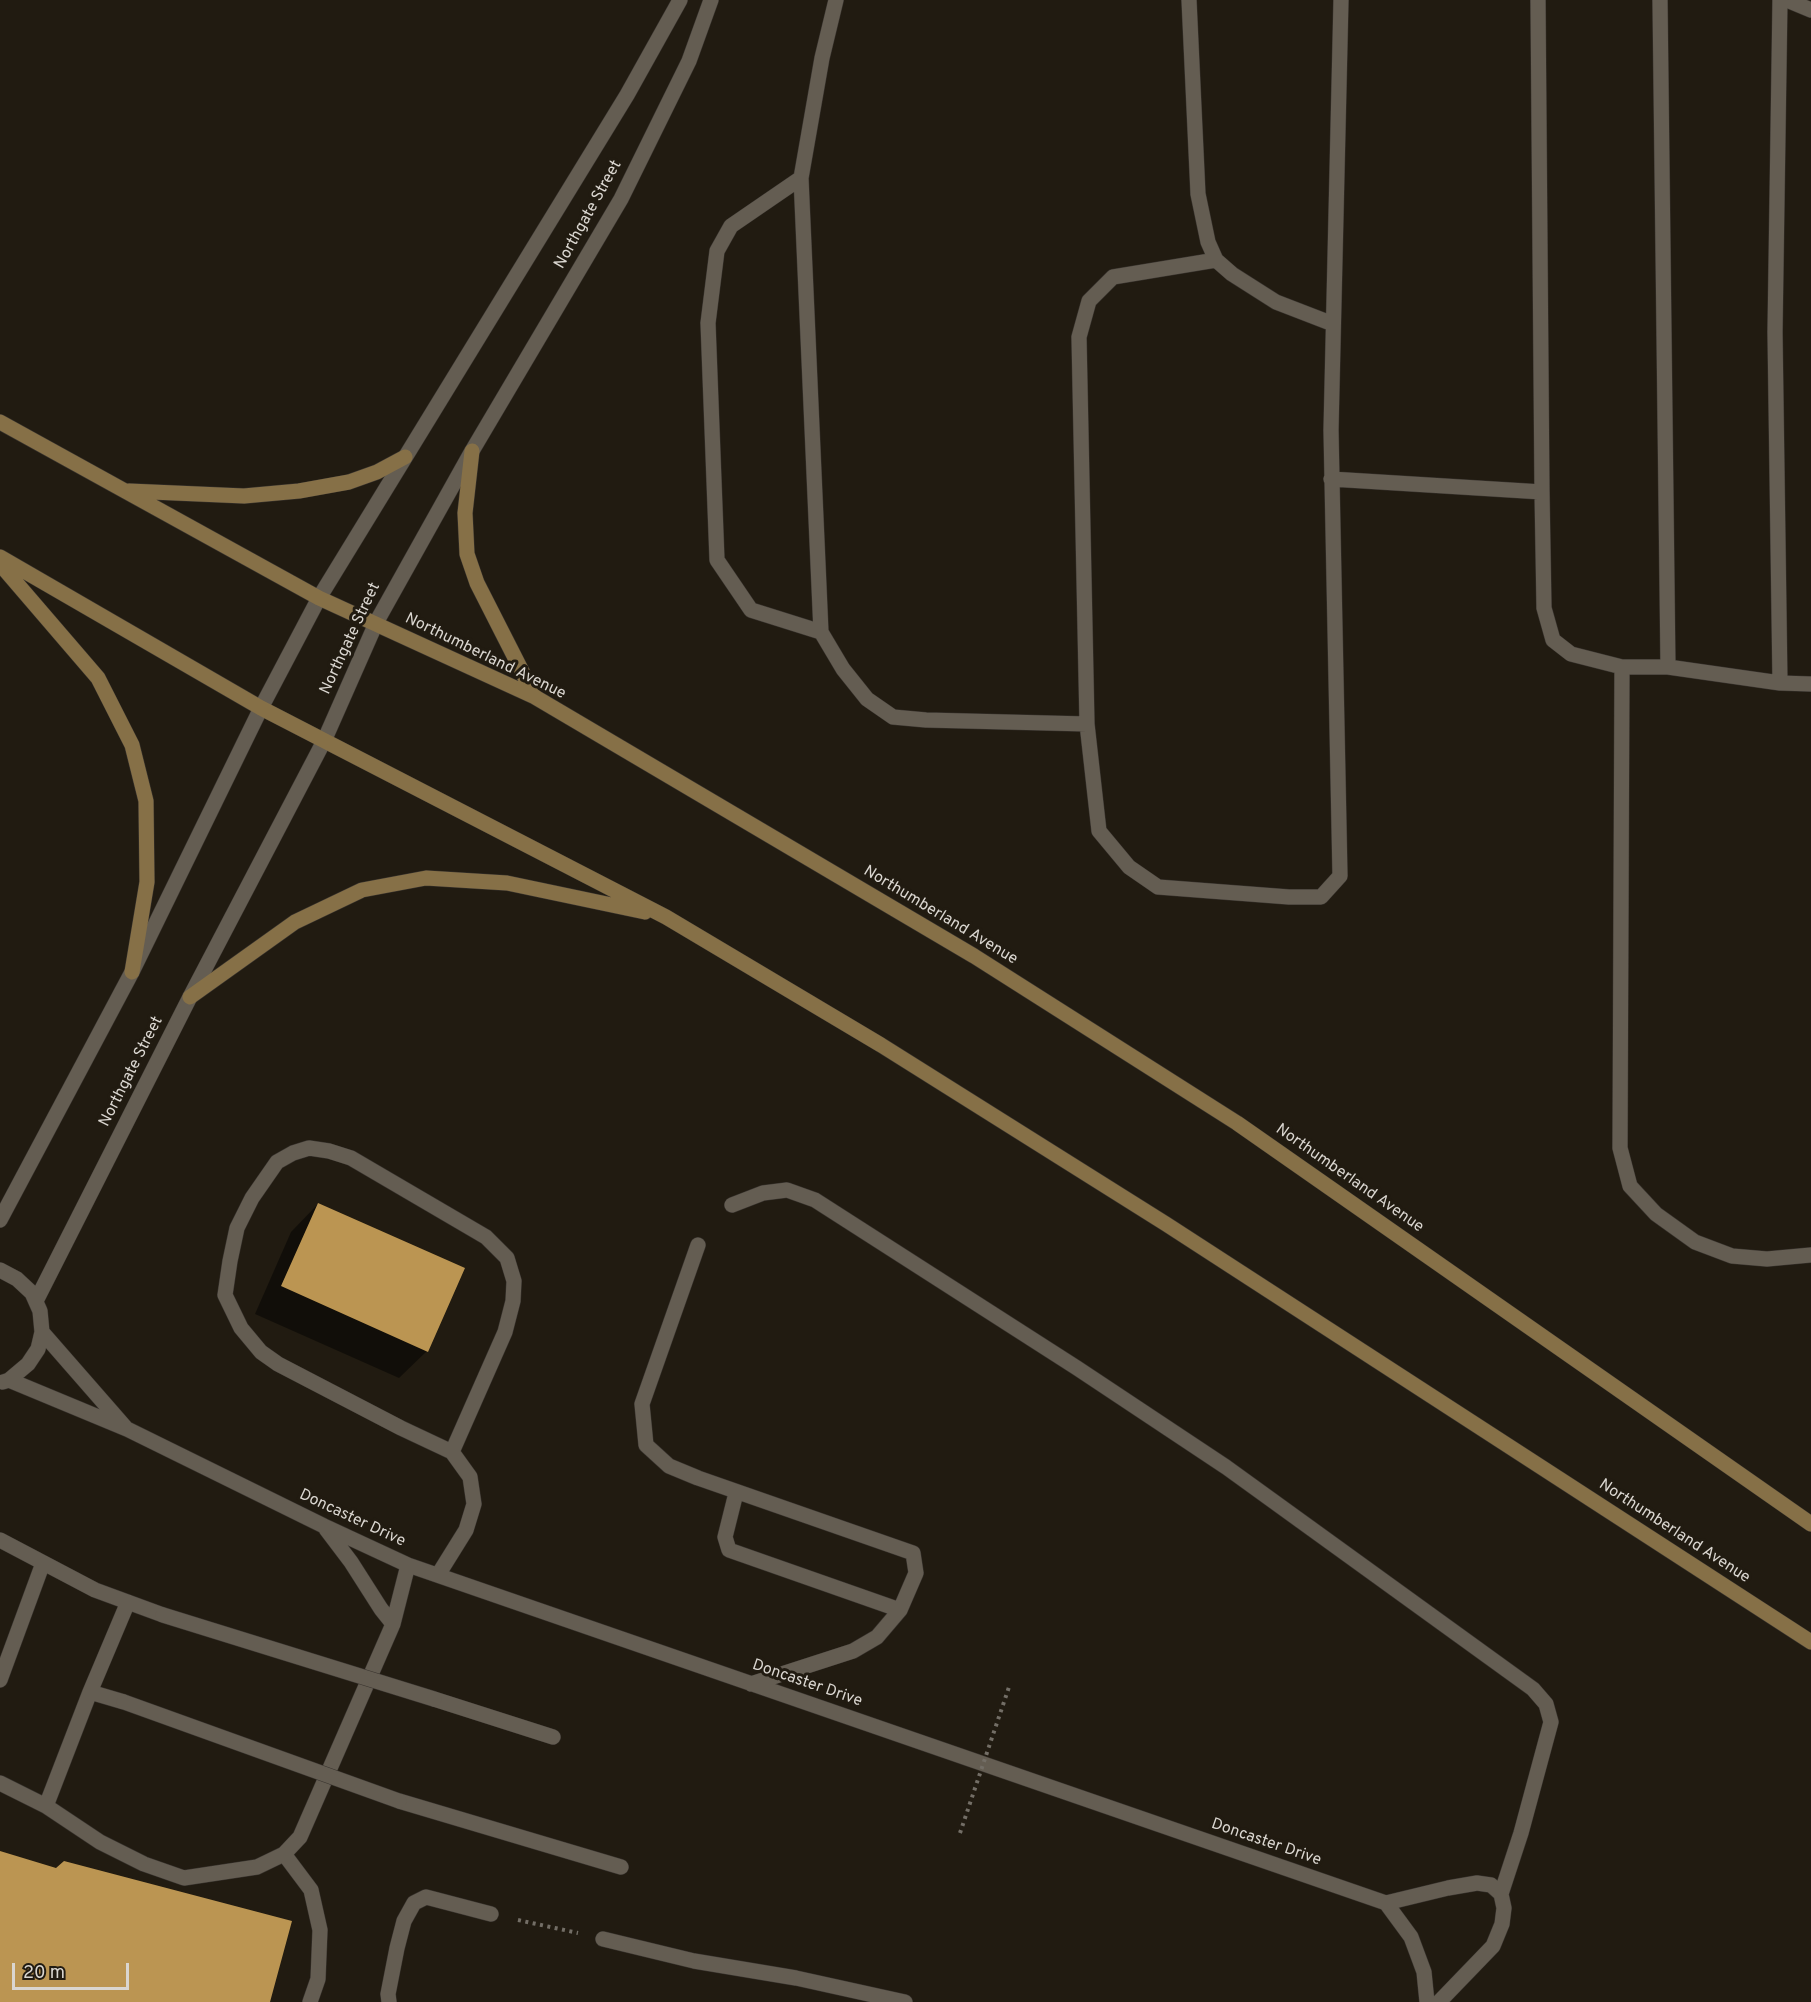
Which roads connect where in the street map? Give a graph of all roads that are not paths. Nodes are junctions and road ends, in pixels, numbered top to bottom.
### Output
1 (680, 0) edge
2 (711, 0) edge
3 (836, 0) edge
4 (1189, 0) edge
5 (1341, 0) edge
6 (1538, 0) edge
7 (1660, 0) edge
8 (1780, 0) edge
9 (1788, 0) edge
10 (1811, 10) edge
11 (801, 178) junction
12 (1216, 260) junction
13 (1333, 324) junction
14 (0, 422) edge
15 (472, 451) junction
16 (405, 457) junction
17 (1331, 479) junction
18 (126, 491) junction
19 (1542, 492) junction
20 (0, 557) edge
21 (0, 564) edge
22 (319, 598) junction
23 (375, 624) junction
24 (821, 632) junction
25 (1622, 667) junction
26 (1668, 667) junction
27 (1780, 683) junction
28 (1811, 684) edge
29 (535, 697) junction
30 (261, 708) junction
31 (1087, 724) junction
32 (324, 741) junction
33 (666, 917) junction
34 (132, 972) junction
35 (190, 997) junction
36 (732, 1205) dead end
37 (0, 1220) edge
38 (698, 1245) dead end
39 (1811, 1255) edge
40 (0, 1270) edge
41 (36, 1301) junction
42 (42, 1332) junction
43 (4, 1381) edge
44 (127, 1429) junction
45 (452, 1452) junction
46 (736, 1493) junction
47 (1811, 1524) edge
48 (324, 1526) junction
49 (0, 1540) edge
50 (43, 1563) junction
51 (408, 1565) junction
52 (438, 1575) junction
53 (128, 1602) junction
54 (900, 1610) junction
55 (393, 1624) junction
56 (1811, 1642) edge
57 (0, 1680) edge
58 (751, 1684) junction
59 (90, 1692) junction
60 (553, 1737) dead end
61 (0, 1783) edge
62 (46, 1806) junction
63 (284, 1854) junction
64 (621, 1867) dead end
65 (1502, 1894) junction
66 (1386, 1903) junction
67 (490, 1914) road end
68 (603, 1938) road end
69 (310, 2002) edge
70 (388, 2002) edge
71 (905, 2002) edge
72 (1427, 2002) edge
73 (1439, 2002) edge

1 - 16 street, Northgate Street
2 - 15 street, Northgate Street
3 - 11 street
4 - 12 street
5 - 13 street
6 - 19 street
7 - 26 street
8 - 27 street
9 - 10 street
11 - 24 street
11 - 24 street
12 - 13 street
12 - 31 street
13 - 17 street
14 - 18 main road, Northumberland Avenue
15 - 23 street, Northgate Street
15 - 29 main road
16 - 18 main road
16 - 22 street, Northgate Street
17 - 19 street
17 - 31 street
18 - 22 main road, Northumberland Avenue
19 - 25 street
20 - 30 main road, Northumberland Avenue
21 - 34 main road
22 - 23 main road, Northumberland Avenue
22 - 30 street, Northgate Street
23 - 29 main road, Northumberland Avenue
23 - 32 street, Northgate Street
24 - 31 street
25 - 26 street
25 - 39 street
26 - 27 street
27 - 28 street
29 - 47 main road, Northumberland Avenue
30 - 32 main road, Northumberland Avenue
30 - 34 street, Northgate Street
32 - 33 main road, Northumberland Avenue
32 - 35 street, Northgate Street
33 - 35 main road
33 - 56 main road, Northumberland Avenue
34 - 37 street, Northgate Street
35 - 41 street, Northgate Street
36 - 65 street
38 - 46 street
40 - 41 street
41 - 42 street
42 - 43 street
42 - 44 street, Doncaster Drive
43 - 44 street, Doncaster Drive
44 - 48 street, Doncaster Drive
45 - 45 street
45 - 52 street
46 - 54 street
46 - 54 street
48 - 51 street, Doncaster Drive
48 - 55 street
49 - 50 street
50 - 53 street
50 - 57 street
51 - 52 street, Doncaster Drive
51 - 55 street
52 - 58 street, Doncaster Drive
53 - 59 street
53 - 60 street, bridge
54 - 58 street
55 - 63 street
58 - 66 street, Doncaster Drive
59 - 62 street
59 - 64 street, bridge
61 - 62 street
62 - 63 street
63 - 69 street
65 - 66 street
65 - 73 street
66 - 72 street
67 - 70 street
68 - 71 street

